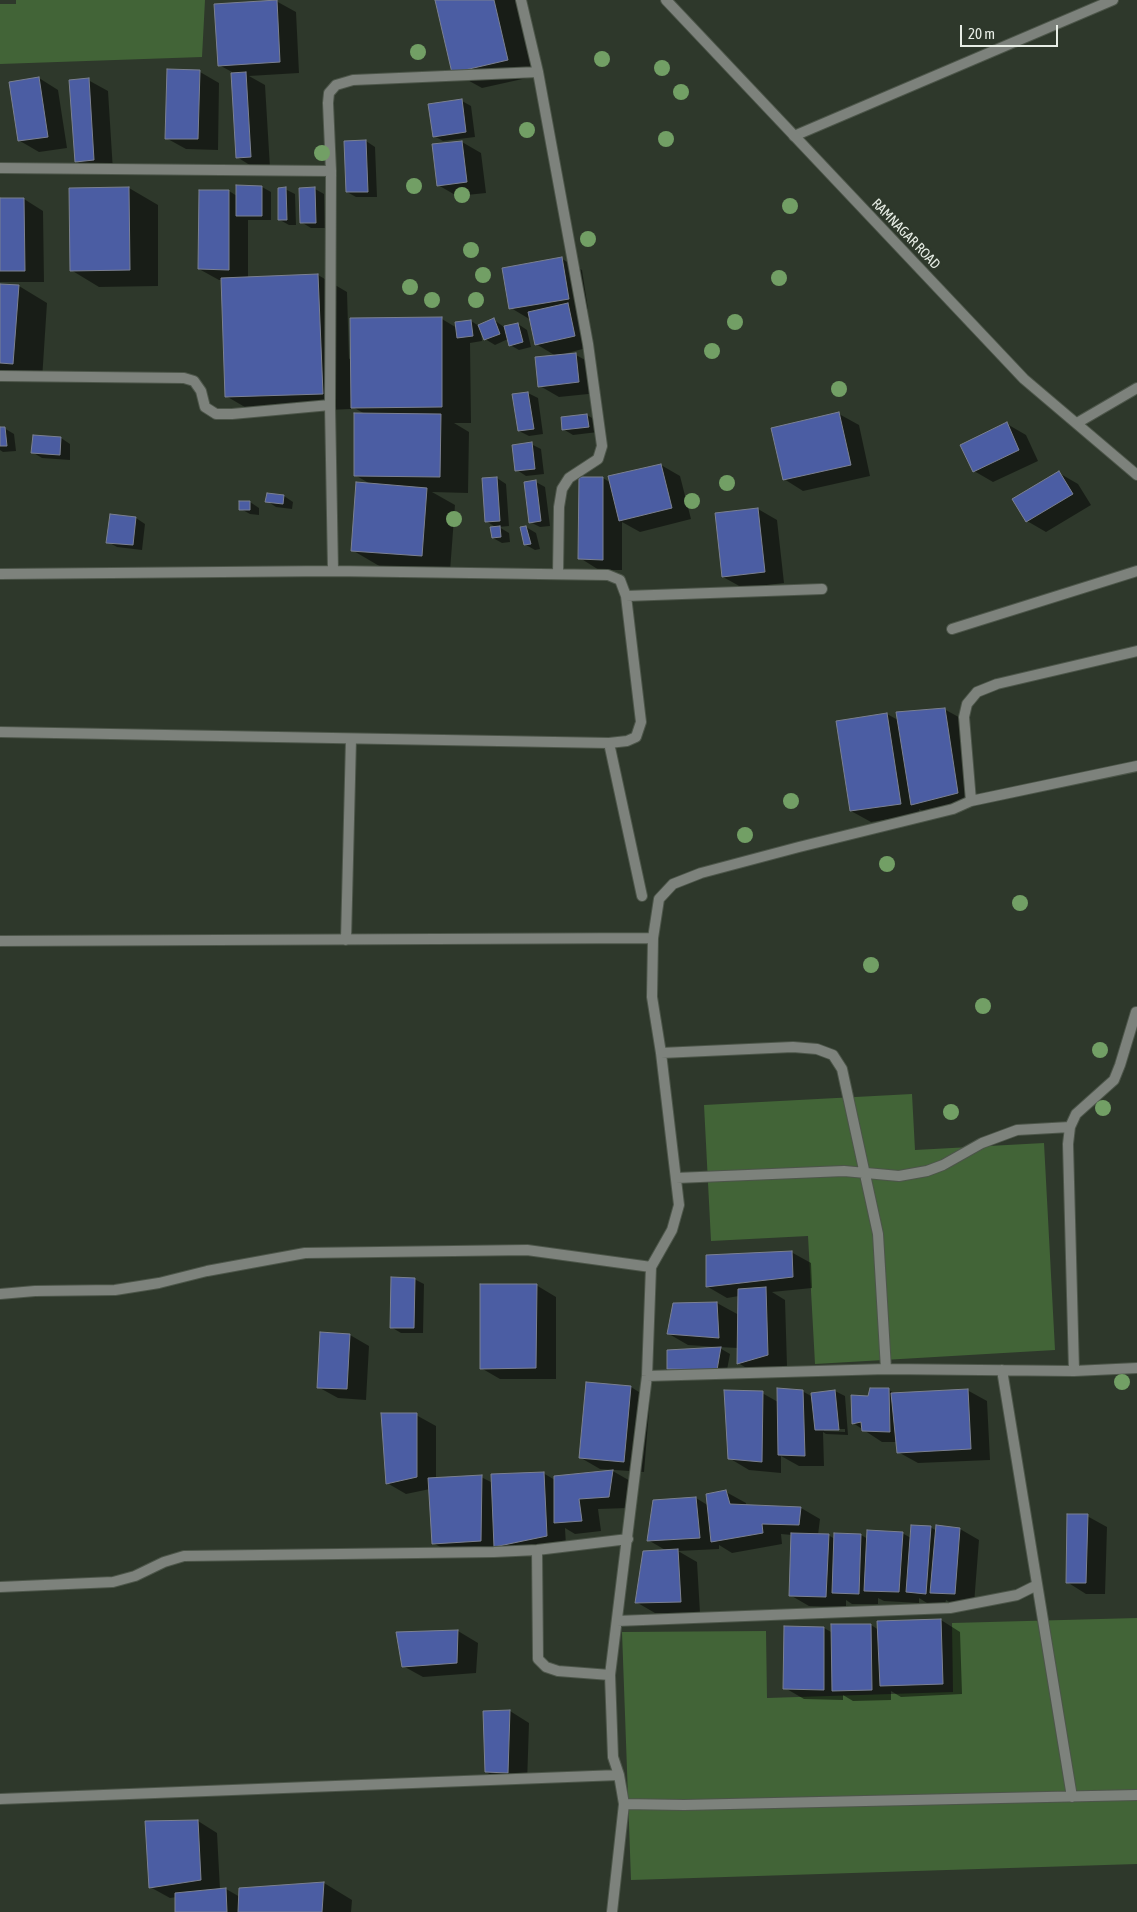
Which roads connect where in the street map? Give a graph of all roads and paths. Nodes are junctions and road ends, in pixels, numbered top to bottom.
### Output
1 (521, 0) edge
2 (666, 0) edge
3 (1113, 0) edge
4 (538, 72) junction
5 (794, 136) junction
6 (0, 168) edge
7 (331, 171) junction
8 (0, 376) edge
9 (1137, 388) edge
10 (330, 405) junction
11 (1077, 424) junction
12 (1137, 474) edge
13 (333, 571) junction
14 (1137, 571) edge
15 (0, 574) edge
16 (558, 574) junction
17 (822, 590) dead end
18 (626, 596) junction
19 (952, 629) dead end
20 (1137, 651) edge
21 (0, 732) edge
22 (352, 739) junction
23 (610, 743) junction
24 (1137, 766) edge
25 (971, 801) junction
26 (642, 896) dead end
27 (653, 938) junction
28 (346, 940) junction
29 (0, 941) edge
30 (1136, 1012) edge
31 (661, 1053) junction
32 (1070, 1127) junction
33 (865, 1173) junction
34 (676, 1178) junction
35 (651, 1267) junction
36 (0, 1294) edge
37 (1137, 1368) edge
38 (886, 1369) junction
39 (1002, 1370) junction
40 (1074, 1371) junction
41 (647, 1376) junction
42 (628, 1539) junction
43 (537, 1550) junction
44 (1037, 1585) junction
45 (0, 1587) edge
46 (618, 1621) junction
47 (610, 1675) junction
48 (619, 1775) junction
49 (1137, 1795) edge
50 (1072, 1797) junction
51 (0, 1799) edge
52 (624, 1804) junction
53 (612, 1912) edge

1 - 4 street
2 - 5 street, RAMNAGAR ROAD
3 - 5 street
4 - 7 street
4 - 16 street
5 - 11 street, RAMNAGAR ROAD
6 - 7 street
7 - 10 street
8 - 10 street
9 - 11 street
10 - 13 street
11 - 12 street, RAMNAGAR ROAD
13 - 15 street
13 - 16 street
14 - 19 street
16 - 18 street
17 - 18 street
18 - 23 street
20 - 25 street
21 - 22 street
22 - 23 street
22 - 28 street
23 - 26 street
24 - 25 street
25 - 27 street
27 - 28 street
27 - 31 street
28 - 29 street
30 - 32 street
31 - 33 street
31 - 34 street
32 - 33 street
32 - 40 street
33 - 34 street
33 - 38 street
34 - 35 street
35 - 36 street
35 - 41 street
37 - 40 street
38 - 39 street
38 - 41 street
39 - 40 street
39 - 44 street
41 - 42 street
42 - 43 street
42 - 46 street
43 - 45 street
43 - 47 street
44 - 46 street
44 - 50 street
46 - 47 street
47 - 48 street
48 - 51 street
48 - 52 street
49 - 50 street
50 - 52 street
52 - 53 street

